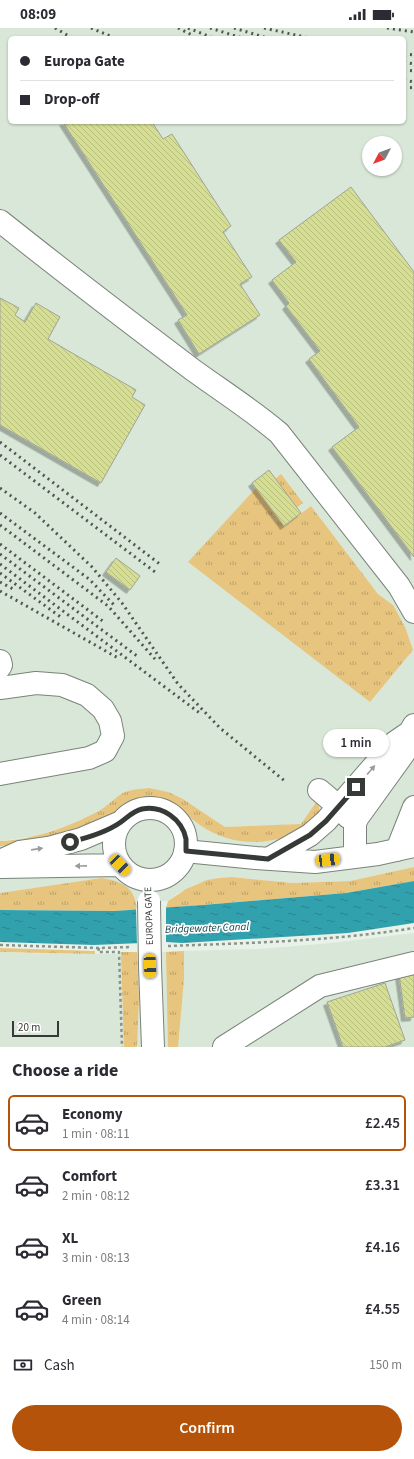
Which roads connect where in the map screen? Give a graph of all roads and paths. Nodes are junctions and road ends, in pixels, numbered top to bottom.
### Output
1 (0, 221) edge
2 (414, 612) edge
3 (0, 661) edge
4 (0, 667) edge
5 (0, 688) edge
6 (412, 728) edge
7 (0, 774) edge
8 (319, 790) dead end
9 (339, 807) junction
10 (414, 807) edge
11 (121, 822) junction
12 (355, 823) junction
13 (405, 848) edge
14 (186, 851) junction
15 (355, 857) junction
16 (268, 859) junction
17 (0, 861) edge
18 (120, 865) junction
19 (0, 867) edge
20 (148, 891) junction
21 (414, 928) edge
22 (0, 945) edge
23 (166, 946) dead end
24 (137, 947) dead end
25 (98, 948) junction
26 (414, 963) edge
27 (122, 1047) edge
28 (153, 1047) edge
29 (224, 1047) edge

1 - 2 street
3 - 4 street
5 - 7 street
9 -> 6 street
6 - 12 street
8 - 9 street
9 - 12 street
9 - 16 street
10 - 13 street
11 - 14 street
17 -> 11 street
11 - 18 street
12 - 15 street
13 - 15 street
14 - 16 street
14 - 20 street
15 - 16 street
18 -> 19 street
18 - 20 street
20 - 28 street, EUROPA GATE, bridge
21 - 23 path
22 - 25 path
24 - 25 path
25 - 27 path
26 - 29 street

